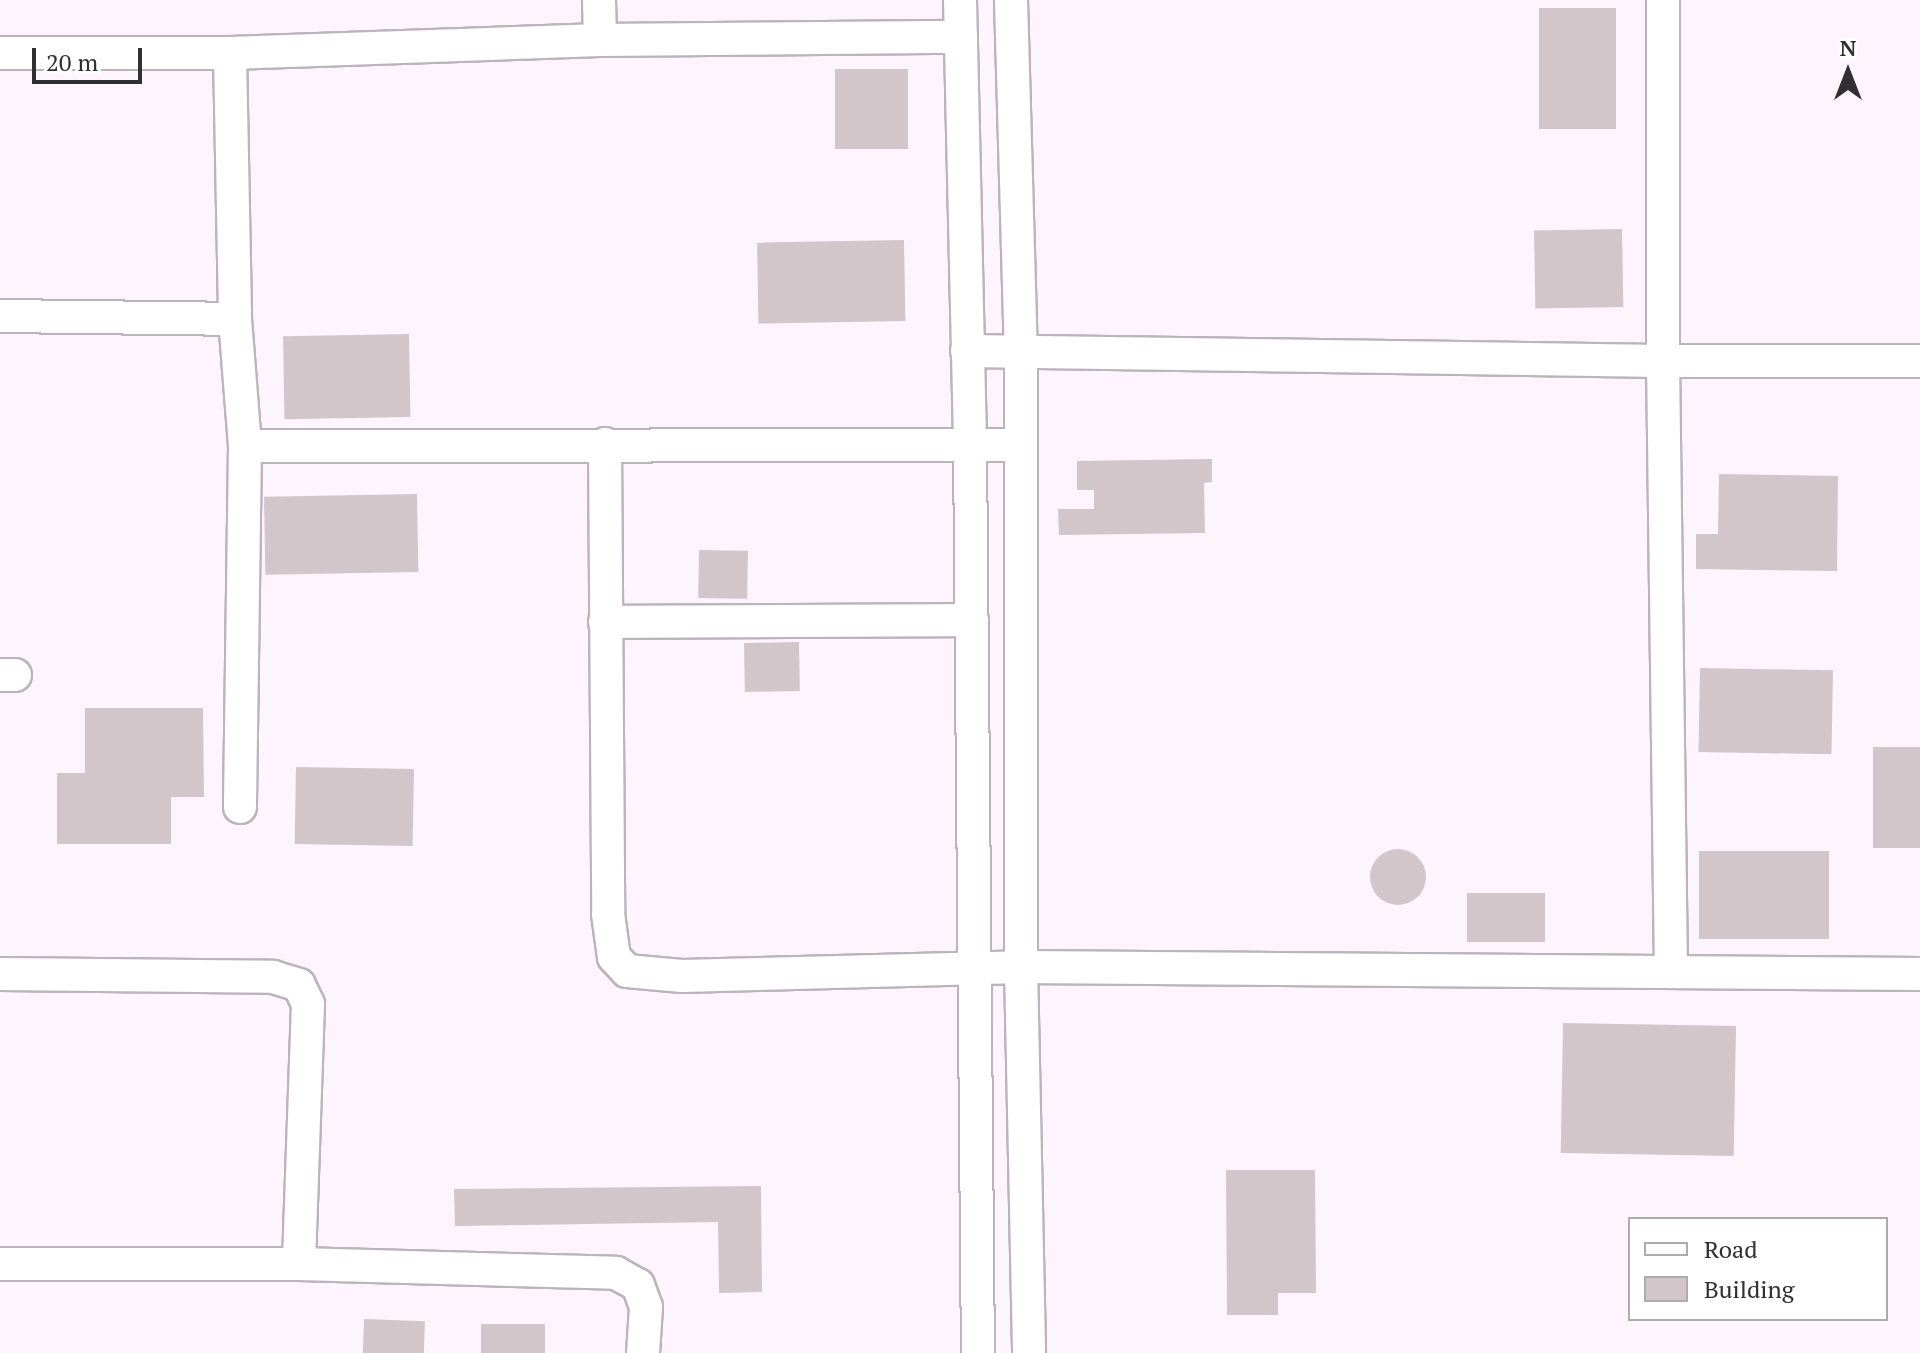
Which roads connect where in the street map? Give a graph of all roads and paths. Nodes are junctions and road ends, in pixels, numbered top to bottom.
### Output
1 (599, 0) edge
2 (960, 0) edge
3 (1011, 0) edge
4 (1663, 0) edge
5 (961, 37) junction
6 (600, 40) junction
7 (0, 53) edge
8 (230, 53) junction
9 (0, 316) edge
10 (235, 319) junction
11 (967, 351) junction
12 (1021, 352) junction
13 (1663, 361) junction
14 (1920, 361) edge
15 (605, 444) junction
16 (970, 445) junction
17 (1021, 445) junction
18 (245, 446) junction
19 (972, 620) junction
20 (605, 622) junction
21 (240, 807) dead end
22 (1021, 967) junction
23 (975, 969) junction
24 (1671, 970) junction
25 (0, 974) edge
26 (1920, 974) edge
27 (0, 1264) edge
28 (299, 1264) junction
29 (643, 1353) edge
30 (978, 1353) edge
31 (1029, 1353) edge

1 - 6 street
2 - 5 street
3 - 12 street
4 - 13 street
5 - 6 street
5 - 11 street
6 - 8 street
7 - 8 street
8 - 10 street
9 - 10 street
10 - 18 street
11 - 12 street
11 - 16 street
12 - 13 street
12 - 17 street
13 - 14 street
13 - 24 street
15 - 16 street
15 - 18 street
15 - 20 street
16 - 17 street
16 - 19 street
17 - 22 street
18 - 21 street
19 - 20 street
19 - 23 street
20 - 23 street
22 - 23 street
22 - 24 street
22 - 31 street
23 - 30 street
24 - 26 street
25 - 28 street
27 - 28 street
28 - 29 street

